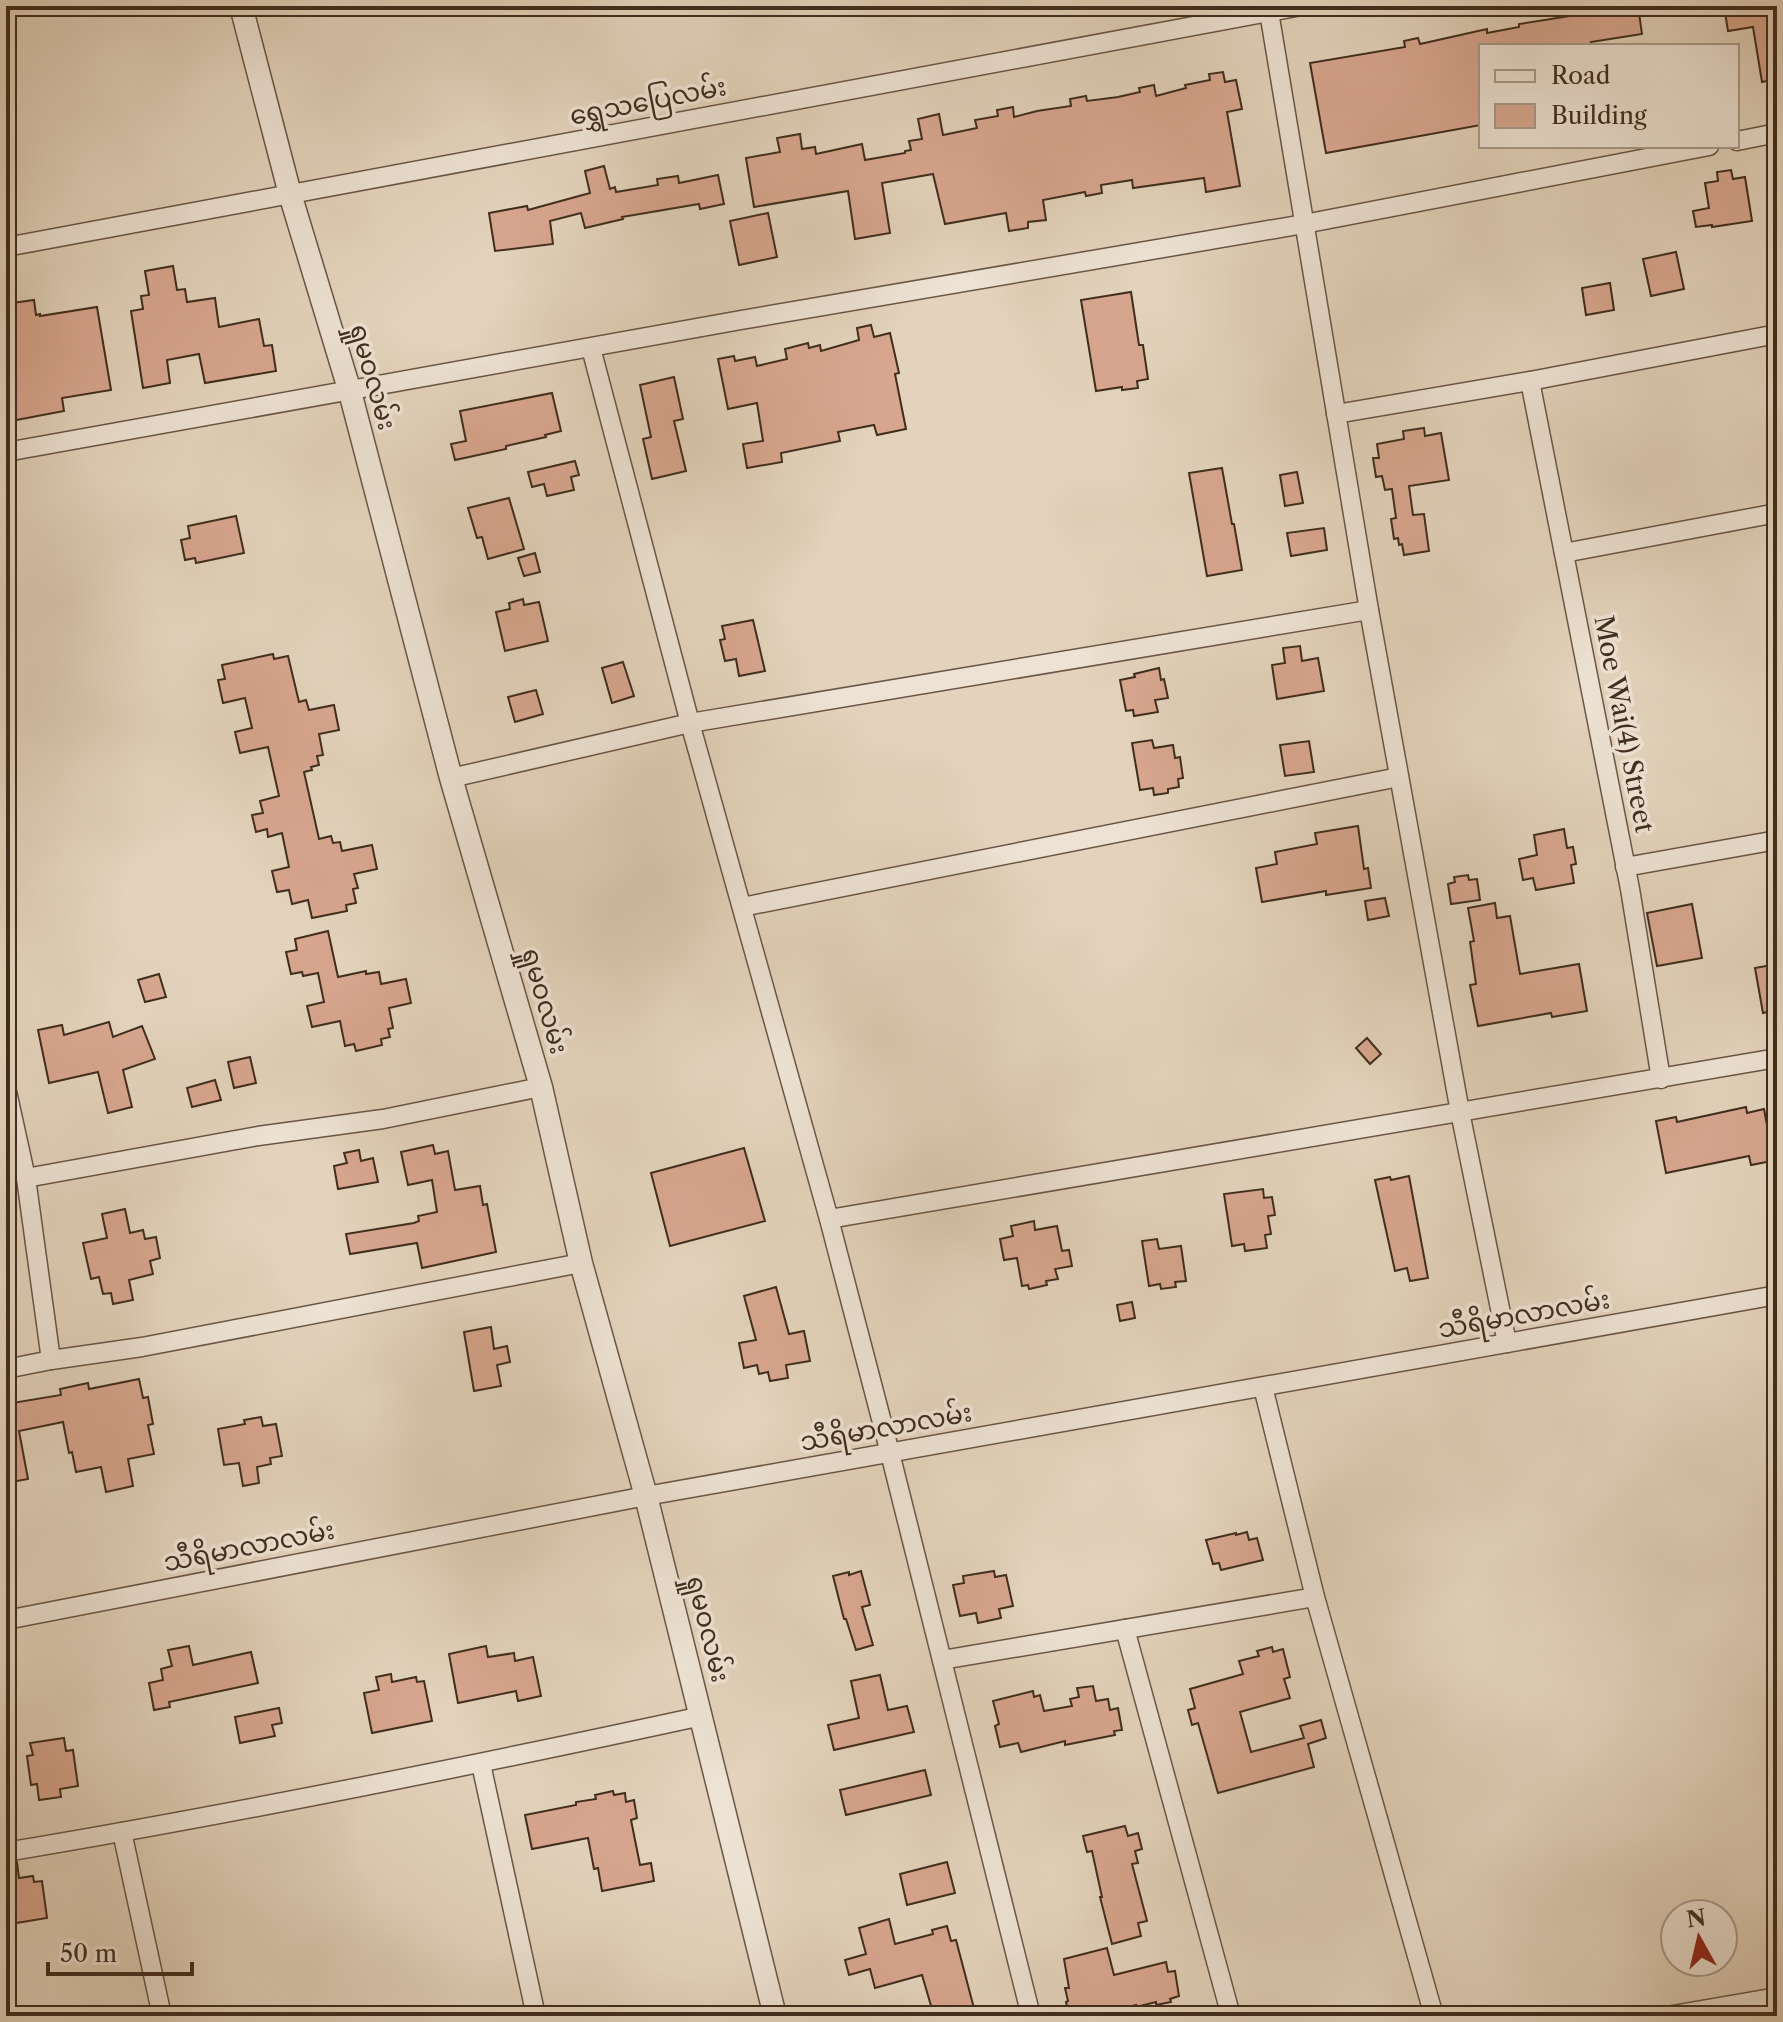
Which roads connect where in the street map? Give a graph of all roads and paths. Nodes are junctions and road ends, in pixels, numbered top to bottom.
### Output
1 (241, 6) edge
2 (1301, 6) edge
3 (1269, 12) junction
4 (1777, 133) edge
5 (1739, 141) edge
6 (1699, 148) edge
7 (290, 194) junction
8 (1304, 224) junction
9 (6, 247) edge
10 (1777, 334) edge
11 (591, 348) junction
12 (1530, 381) junction
13 (350, 392) junction
14 (1336, 414) junction
15 (6, 452) edge
16 (1777, 513) edge
17 (1564, 553) junction
18 (1369, 610) junction
19 (690, 723) junction
20 (1399, 777) junction
21 (451, 778) junction
22 (1777, 840) edge
23 (1625, 867) junction
24 (742, 907) junction
25 (1777, 1058) edge
26 (1661, 1079) junction
27 (6, 1087) edge
28 (541, 1087) junction
29 (1460, 1112) junction
30 (26, 1178) junction
31 (829, 1219) junction
32 (581, 1263) junction
33 (1777, 1295) edge
34 (1507, 1343) junction
35 (51, 1360) junction
36 (6, 1369) edge
37 (1263, 1387) junction
38 (890, 1453) junction
39 (646, 1496) junction
40 (1315, 1597) junction
41 (6, 1620) edge
42 (1125, 1629) junction
43 (942, 1660) junction
44 (702, 1716) junction
45 (481, 1764) junction
46 (122, 1832) junction
47 (6, 1852) edge
48 (1777, 1997) edge
49 (162, 2016) edge
50 (536, 2016) edge
51 (775, 2016) edge
52 (1031, 2016) edge
53 (1231, 2016) edge
54 (1434, 2016) edge
55 (1667, 2016) edge

1 - 7 street, ရှုမဝလမ်း
2 - 3 street, ရွှေသပြေလမ်း
3 - 7 street, ရွှေသပြေလမ်း
3 - 8 street
4 - 5 street
6 - 8 street
7 - 9 street, ရွှေသပြေလမ်း
7 - 13 street, ရှုမဝလမ်း
8 - 11 street
8 - 14 street
10 - 12 street
11 - 13 street
11 - 19 street
12 - 14 street
12 - 17 street, Moe Wai(4) Street
13 - 15 street
13 - 21 street, ရှုမဝလမ်း
14 - 18 street
16 - 17 street
17 - 23 street, Moe Wai(4) Street
18 - 19 street
18 - 20 street
19 - 21 street
19 - 24 street
20 - 24 street
20 - 29 street
21 - 28 street, ရှုမဝလမ်း
22 - 23 street
23 - 26 street, Moe Wai(4) Street
24 - 31 street
25 - 26 street
26 - 29 street
27 - 30 street
28 - 30 street
28 - 32 street, ရှုမဝလမ်း
29 - 31 street
29 - 34 street
30 - 35 street
31 - 38 street
32 - 35 street
32 - 39 street, ရှုမဝလမ်း
33 - 34 street, သီရိမာလာလမ်း
34 - 37 street, သီရိမာလာလမ်း
35 - 36 street
37 - 38 street, သီရိမာလာလမ်း
37 - 40 street
38 - 39 street, သီရိမာလာလမ်း
38 - 43 street
39 - 41 street, သီရိမာလာလမ်း
39 - 44 street, ရှုမဝလမ်း
40 - 42 street
40 - 54 street
42 - 43 street
42 - 53 street
43 - 52 street
44 - 45 street
44 - 51 street, ရှုမဝလမ်း
45 - 46 street
45 - 50 street
46 - 47 street
46 - 49 street
48 - 55 street

